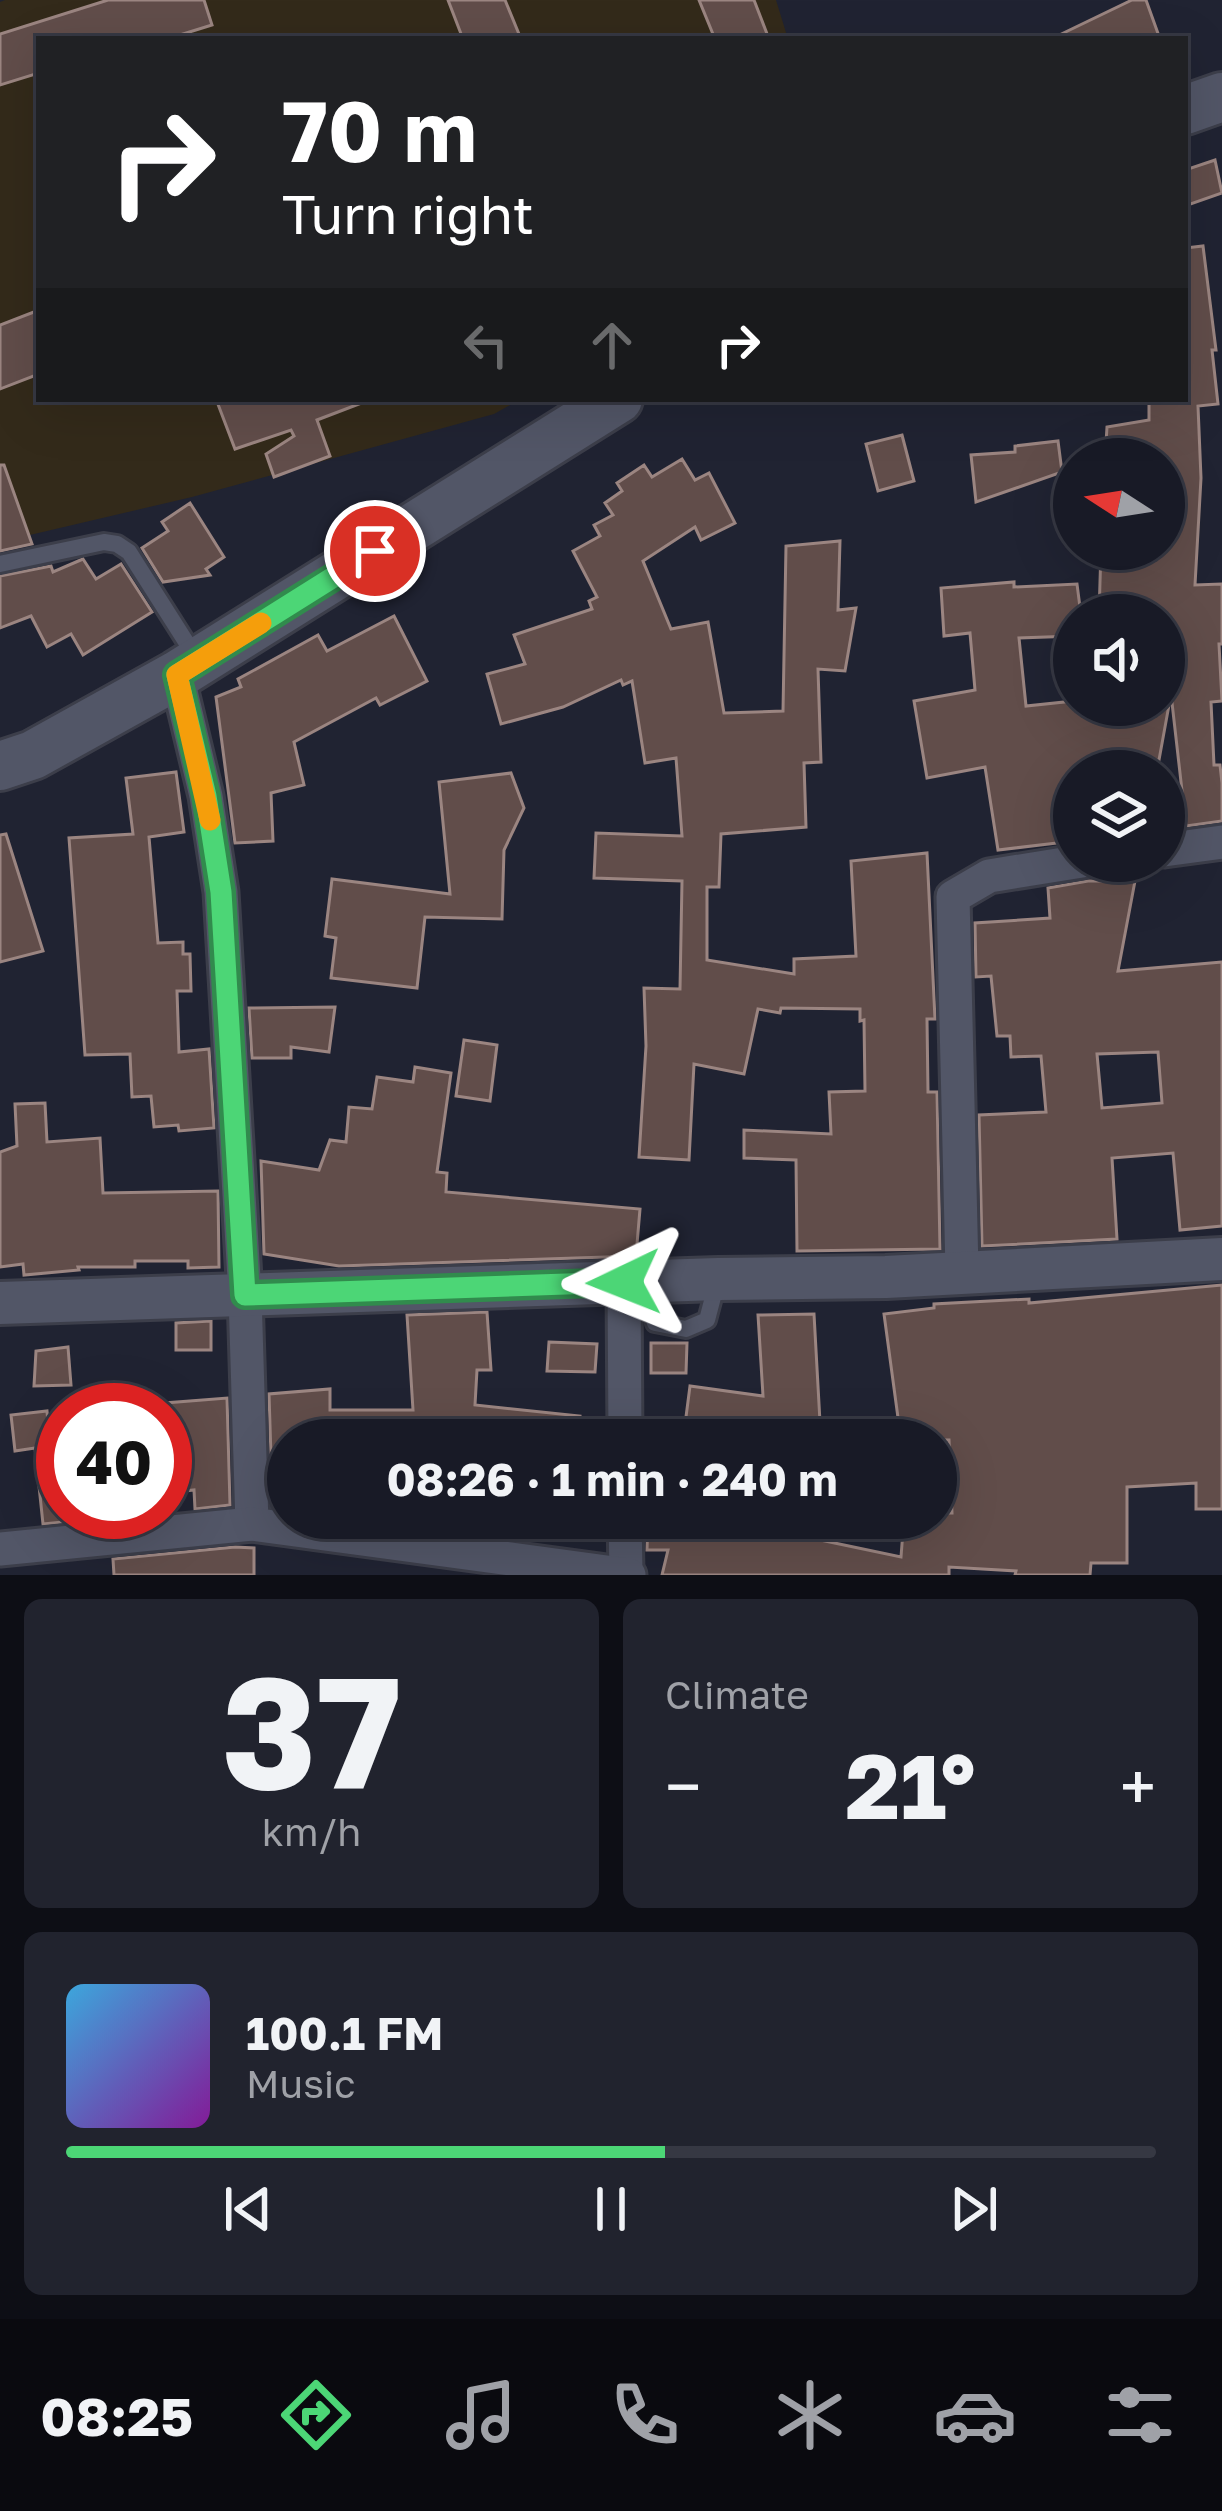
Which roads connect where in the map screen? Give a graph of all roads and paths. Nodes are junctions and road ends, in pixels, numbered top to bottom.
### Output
1 (1222, 97) edge
2 (1188, 109) edge
3 (613, 402) edge
4 (0, 564) edge
5 (188, 668) junction
6 (0, 766) edge
7 (1222, 842) edge
8 (1185, 847) edge
9 (1053, 866) edge
10 (1222, 1259) edge
11 (962, 1270) junction
12 (633, 1282) junction
13 (245, 1295) junction
14 (0, 1304) edge
15 (626, 1419) edge
16 (252, 1524) junction
17 (626, 1539) edge
18 (0, 1550) edge
19 (627, 1574) edge

1 - 2 main road
3 - 5 main road
4 - 5 lane
5 - 6 main road
5 - 13 street
7 - 8 street
9 - 11 street
10 - 11 street
11 - 12 street
12 - 13 street
12 - 15 street
13 - 14 street
13 - 16 street
16 - 18 street
16 - 19 street
17 - 19 street

